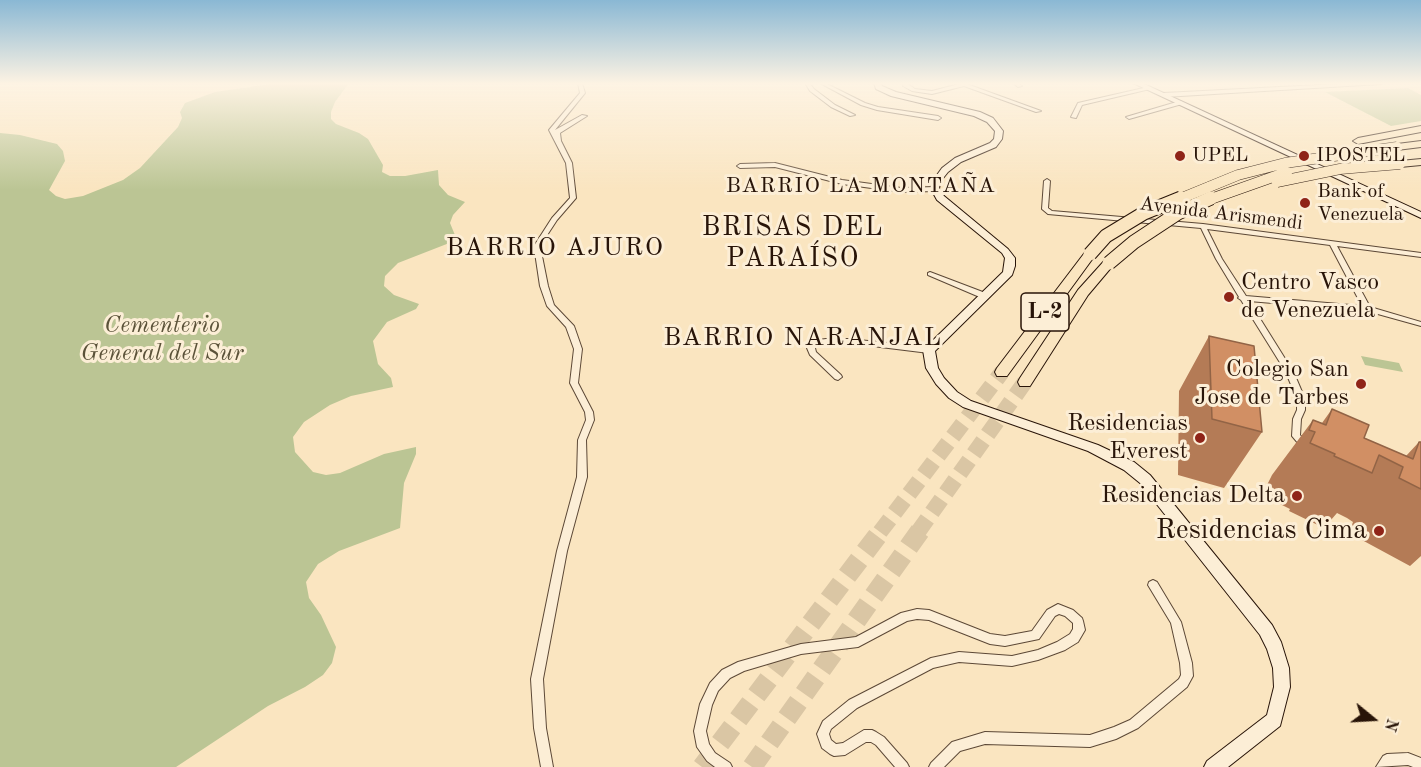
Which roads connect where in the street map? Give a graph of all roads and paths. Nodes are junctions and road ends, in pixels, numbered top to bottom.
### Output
1 (560, 119) edge
2 (579, 119) edge
3 (985, 119) edge
4 (1214, 119) edge
5 (1421, 131) edge
6 (1421, 144) edge
7 (558, 145) junction
8 (1421, 150) edge
9 (1421, 162) edge
10 (740, 166) dead end
11 (1047, 181) dead end
12 (935, 189) junction
13 (1210, 198) junction
14 (1166, 202) junction
15 (1421, 215) edge
16 (1203, 226) junction
17 (1333, 244) junction
18 (1421, 255) edge
19 (930, 274) dead end
20 (985, 296) junction
21 (1242, 298) junction
22 (1367, 309) junction
23 (1421, 324) edge
24 (929, 350) junction
25 (1232, 365) edge
26 (1002, 372) tunnel mouth
27 (1290, 373) junction
28 (838, 377) dead end
29 (1025, 382) tunnel mouth
30 (1316, 454) edge
31 (1154, 585) dead end
32 (1421, 764) edge
33 (547, 767) edge
34 (726, 767) edge
35 (903, 767) edge
36 (935, 767) edge
37 (1214, 767) edge
38 (1382, 767) edge

1 - 7 street
2 - 7 street
3 - 12 street
4 - 15 street
5 - 14 highway
6 - 14 highway, L-2, bridge
7 - 33 street
8 - 13 highway, L-2, bridge
9 - 13 highway, bridge
10 - 12 street
11 - 16 street, Avenida Arismendi
12 - 20 street
13 - 29 highway, L-2, bridge
14 - 26 highway, L-2, bridge
16 - 17 street, Avenida Arismendi
16 - 21 street
17 - 18 street, Avenida Arismendi
17 - 22 street
19 - 20 street
20 - 24 street
21 - 22 street
21 - 27 street
22 - 23 street
24 - 28 street
24 - 37 street
25 - 27 street
27 - 30 street
31 - 36 street
32 - 38 street
34 - 35 street

